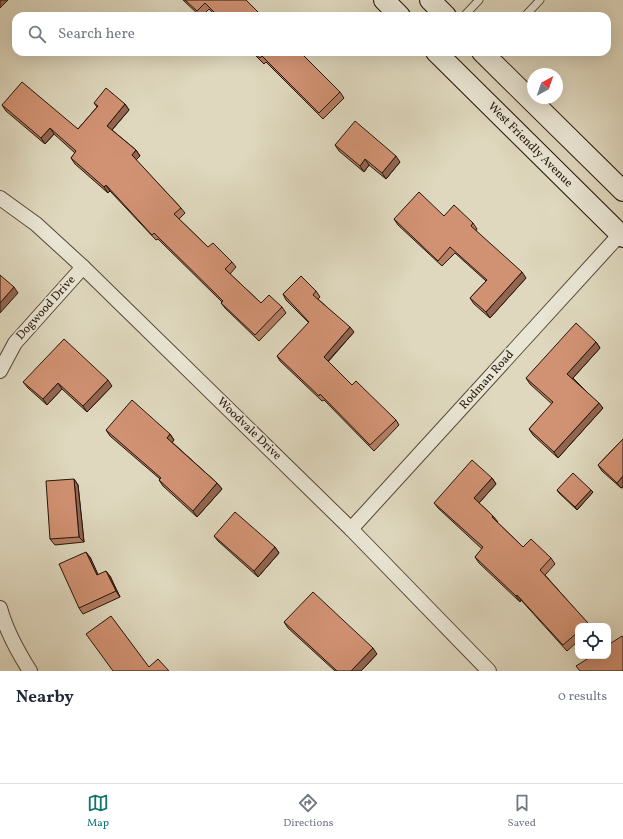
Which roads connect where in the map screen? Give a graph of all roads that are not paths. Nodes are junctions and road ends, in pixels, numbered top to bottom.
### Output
1 (384, 0) edge
2 (430, 0) edge
3 (479, 0) edge
4 (540, 0) edge
5 (396, 12) edge
6 (442, 12) edge
7 (468, 12) edge
8 (529, 12) edge
9 (440, 56) edge
10 (489, 56) edge
11 (623, 191) edge
12 (0, 198) edge
13 (622, 234) edge
14 (83, 267) junction
15 (0, 371) edge
16 (350, 529) junction
17 (0, 608) edge
18 (30, 671) edge
19 (489, 671) edge

1 - 5 main road
2 - 6 main road
3 - 7 lane
4 - 8 lane
9 - 13 main road, West Friendly Avenue
10 - 11 main road
12 - 14 street, Woodvale Drive
13 - 16 street, Rodman Road
14 - 15 street, Dogwood Drive
14 - 16 street, Woodvale Drive
16 - 19 street, Woodvale Drive
17 - 18 street

